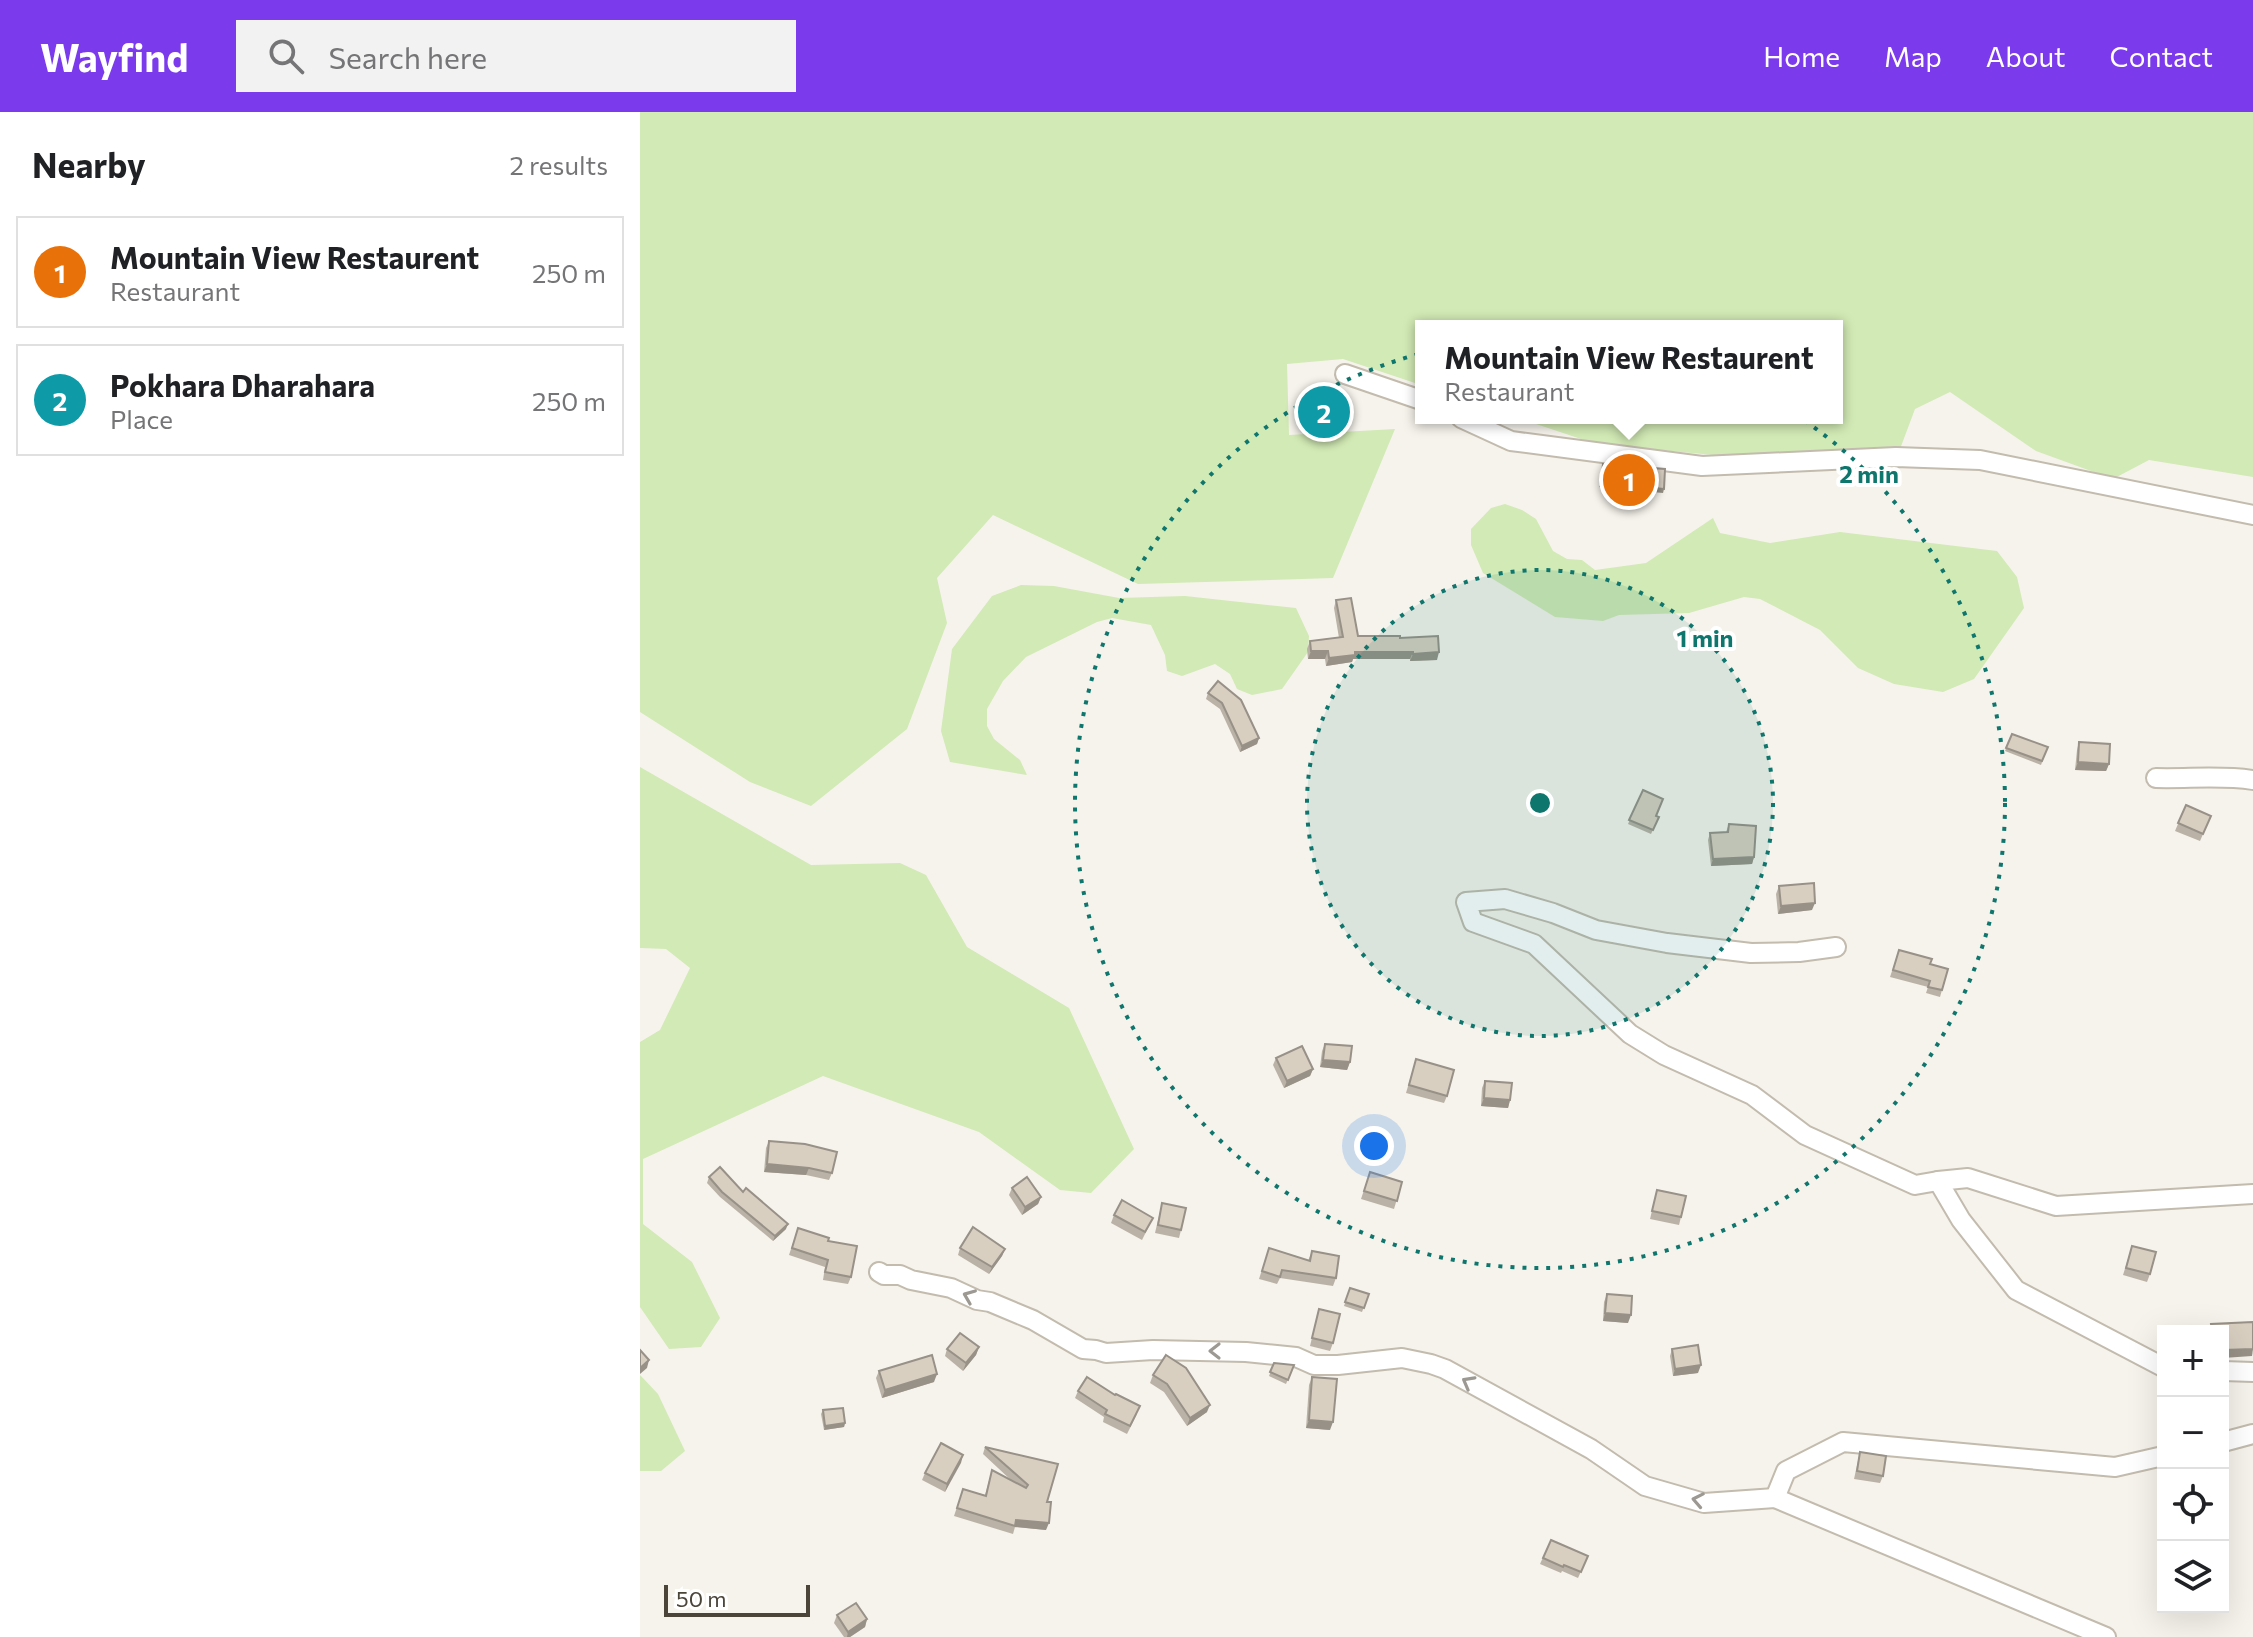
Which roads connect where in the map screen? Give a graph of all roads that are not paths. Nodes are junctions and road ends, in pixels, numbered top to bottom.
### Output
1 (1345, 374) dead end
2 (1415, 398) edge
3 (1474, 424) edge
4 (2253, 515) edge
5 (2156, 778) dead end
6 (2253, 780) edge
7 (1836, 947) dead end
8 (1938, 1181) junction
9 (2253, 1194) edge
10 (879, 1272) dead end
11 (2157, 1364) edge
12 (2229, 1371) edge
13 (2253, 1372) edge
14 (2253, 1434) edge
15 (2229, 1440) edge
16 (2157, 1457) edge
17 (1775, 1498) junction
18 (2106, 1637) edge

1 - 2 street
3 - 4 street
5 - 6 street
7 - 8 street
8 - 9 street
8 - 11 street
17 -> 10 street
12 - 13 street
14 - 15 street
16 - 17 street
17 - 18 street

